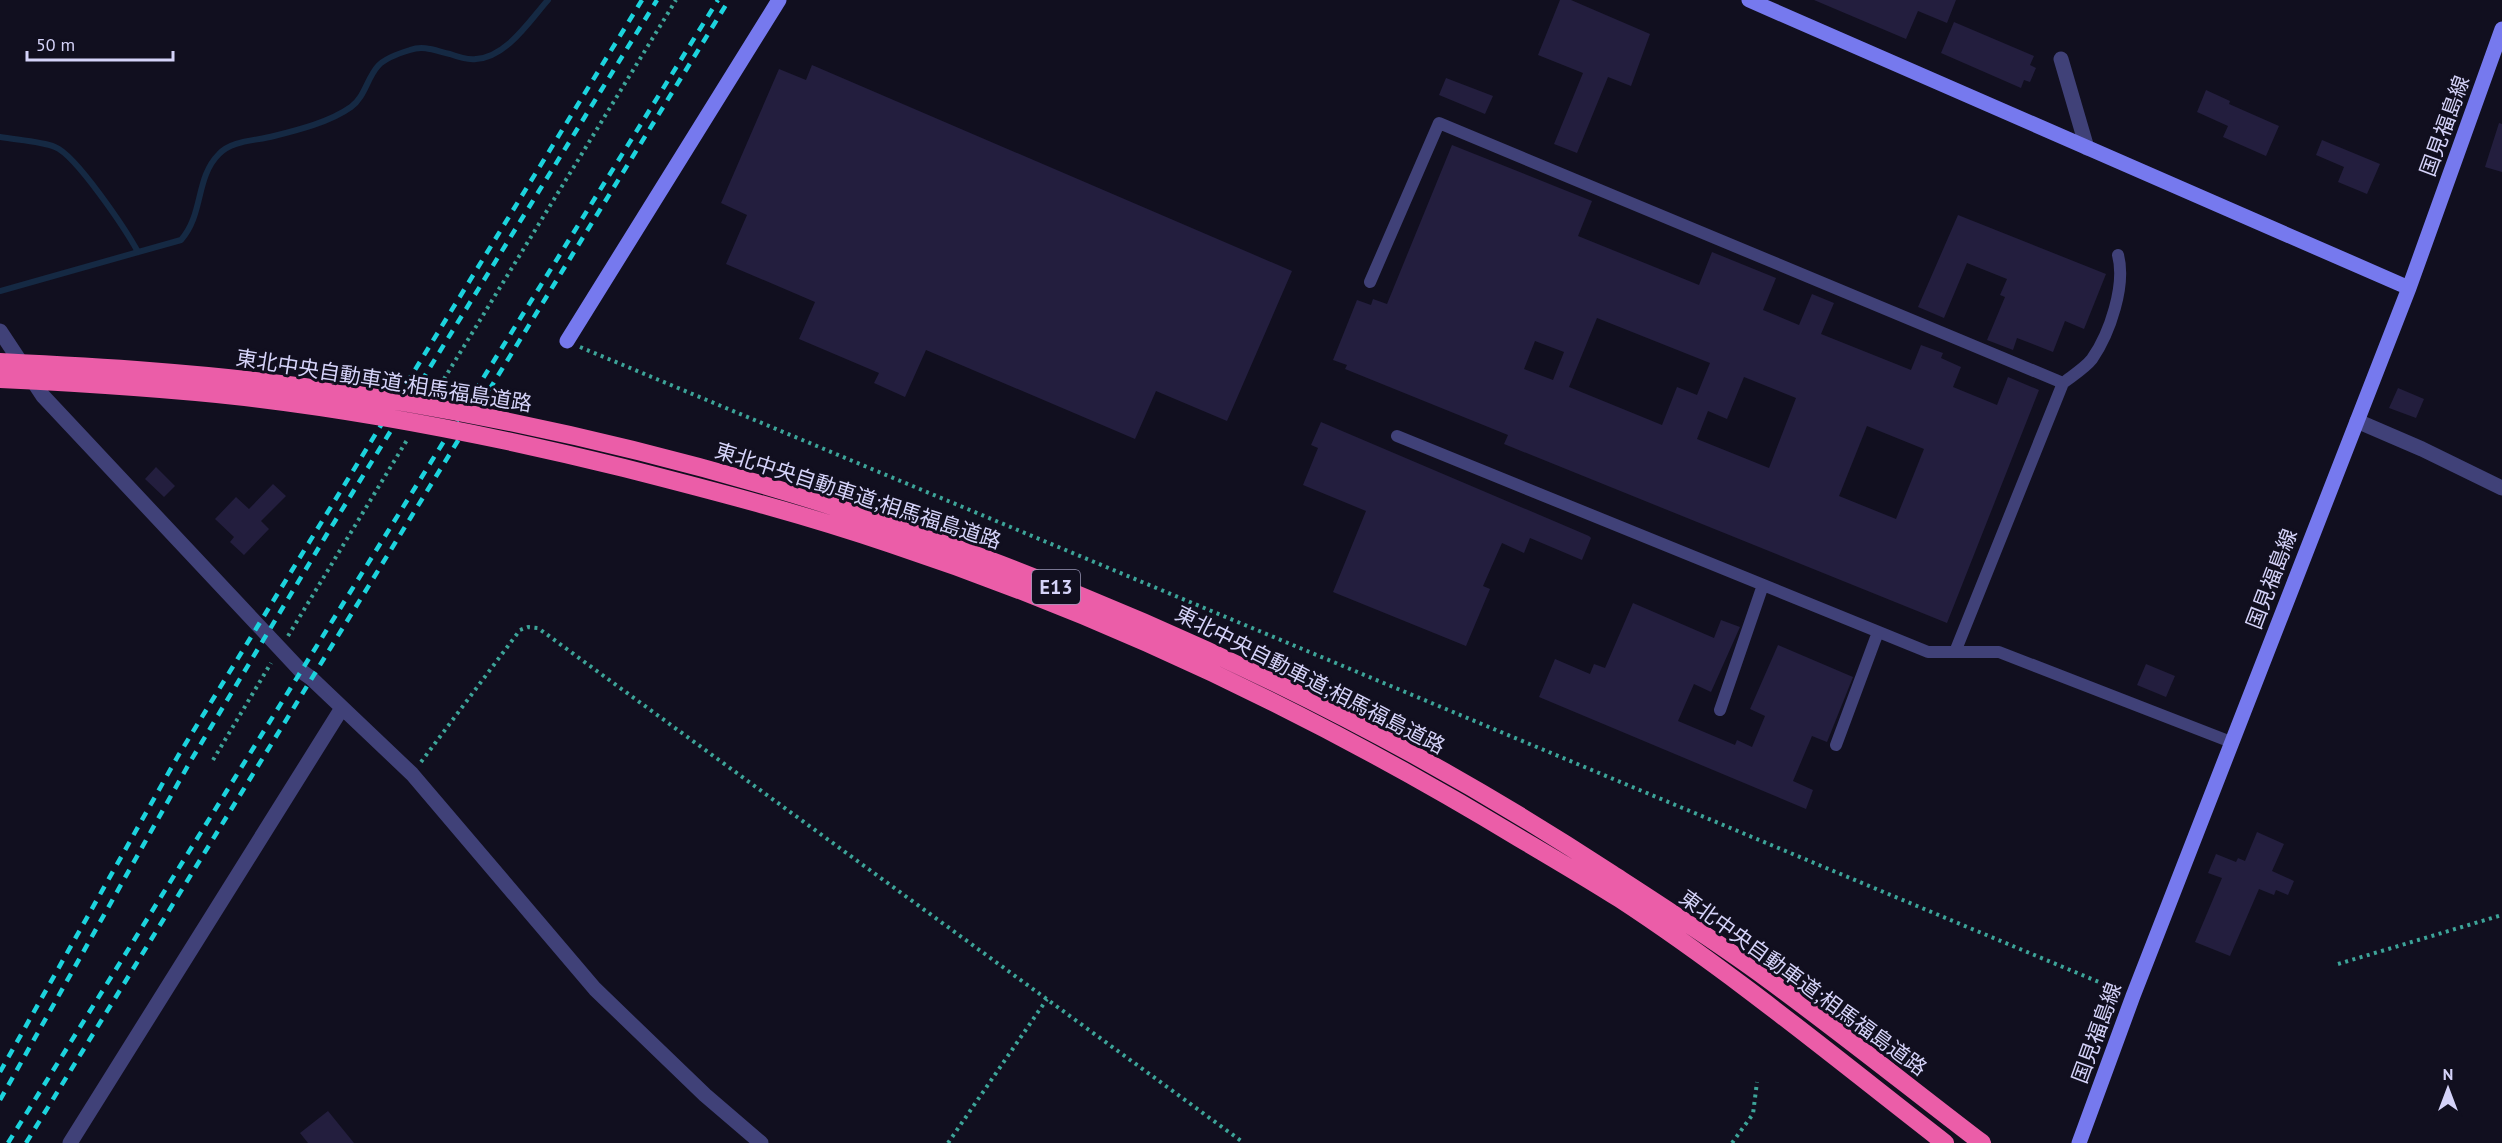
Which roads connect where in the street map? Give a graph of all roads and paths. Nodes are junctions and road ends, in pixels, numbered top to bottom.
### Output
1 (676, 0) edge
2 (779, 0) edge
3 (1749, 0) edge
4 (2502, 29) edge
5 (2061, 59) dead end
6 (2087, 148) junction
7 (2118, 255) dead end
8 (1370, 282) dead end
9 (2409, 288) junction
10 (0, 331) edge
11 (567, 342) joint
12 (0, 362) edge
13 (0, 379) edge
14 (2063, 383) junction
15 (435, 394) dead end
16 (2357, 422) junction
17 (410, 435) dead end
18 (1397, 436) dead end
19 (2502, 488) edge
20 (1763, 585) junction
21 (1878, 632) junction
22 (280, 648) junction
23 (1955, 651) junction
24 (342, 708) junction
25 (1720, 710) dead end
26 (2231, 742) junction
27 (1836, 745) dead end
28 (213, 760) dead end
29 (412, 774) junction
30 (2502, 915) edge
31 (2337, 964) dead end
32 (2133, 996) junction
33 (1047, 999) junction
34 (1757, 1082) dead end
35 (70, 1143) edge
36 (761, 1143) edge
37 (948, 1143) edge
38 (1245, 1143) edge
39 (1732, 1143) edge
40 (1945, 1143) edge
41 (1982, 1143) edge
42 (2079, 1143) edge

1 - 15 path
2 - 11 main road
3 - 6 main road
4 - 9 main road, 国見福島線
5 - 6 street
6 - 9 main road
7 - 14 lane
8 - 14 lane
9 - 16 main road, 国見福島線
10 - 22 street
11 - 32 path
12 - 41 highway, 東北中央自動車道;相馬福島道路 / E13, bridge
13 - 40 highway, 東北中央自動車道;相馬福島道路 / E13, bridge
14 - 23 lane
16 - 19 street
16 - 26 main road, 国見福島線
17 - 22 path
18 - 20 lane
20 - 21 lane
20 - 25 lane
21 - 23 lane
21 - 27 lane
22 - 24 street
22 - 28 path
23 - 26 lane
24 - 29 street
24 - 35 street
26 - 32 main road, 国見福島線
29 - 33 path
29 - 36 street
30 - 31 path
32 - 42 main road, 国見福島線
33 - 37 path
33 - 38 path
34 - 39 path

